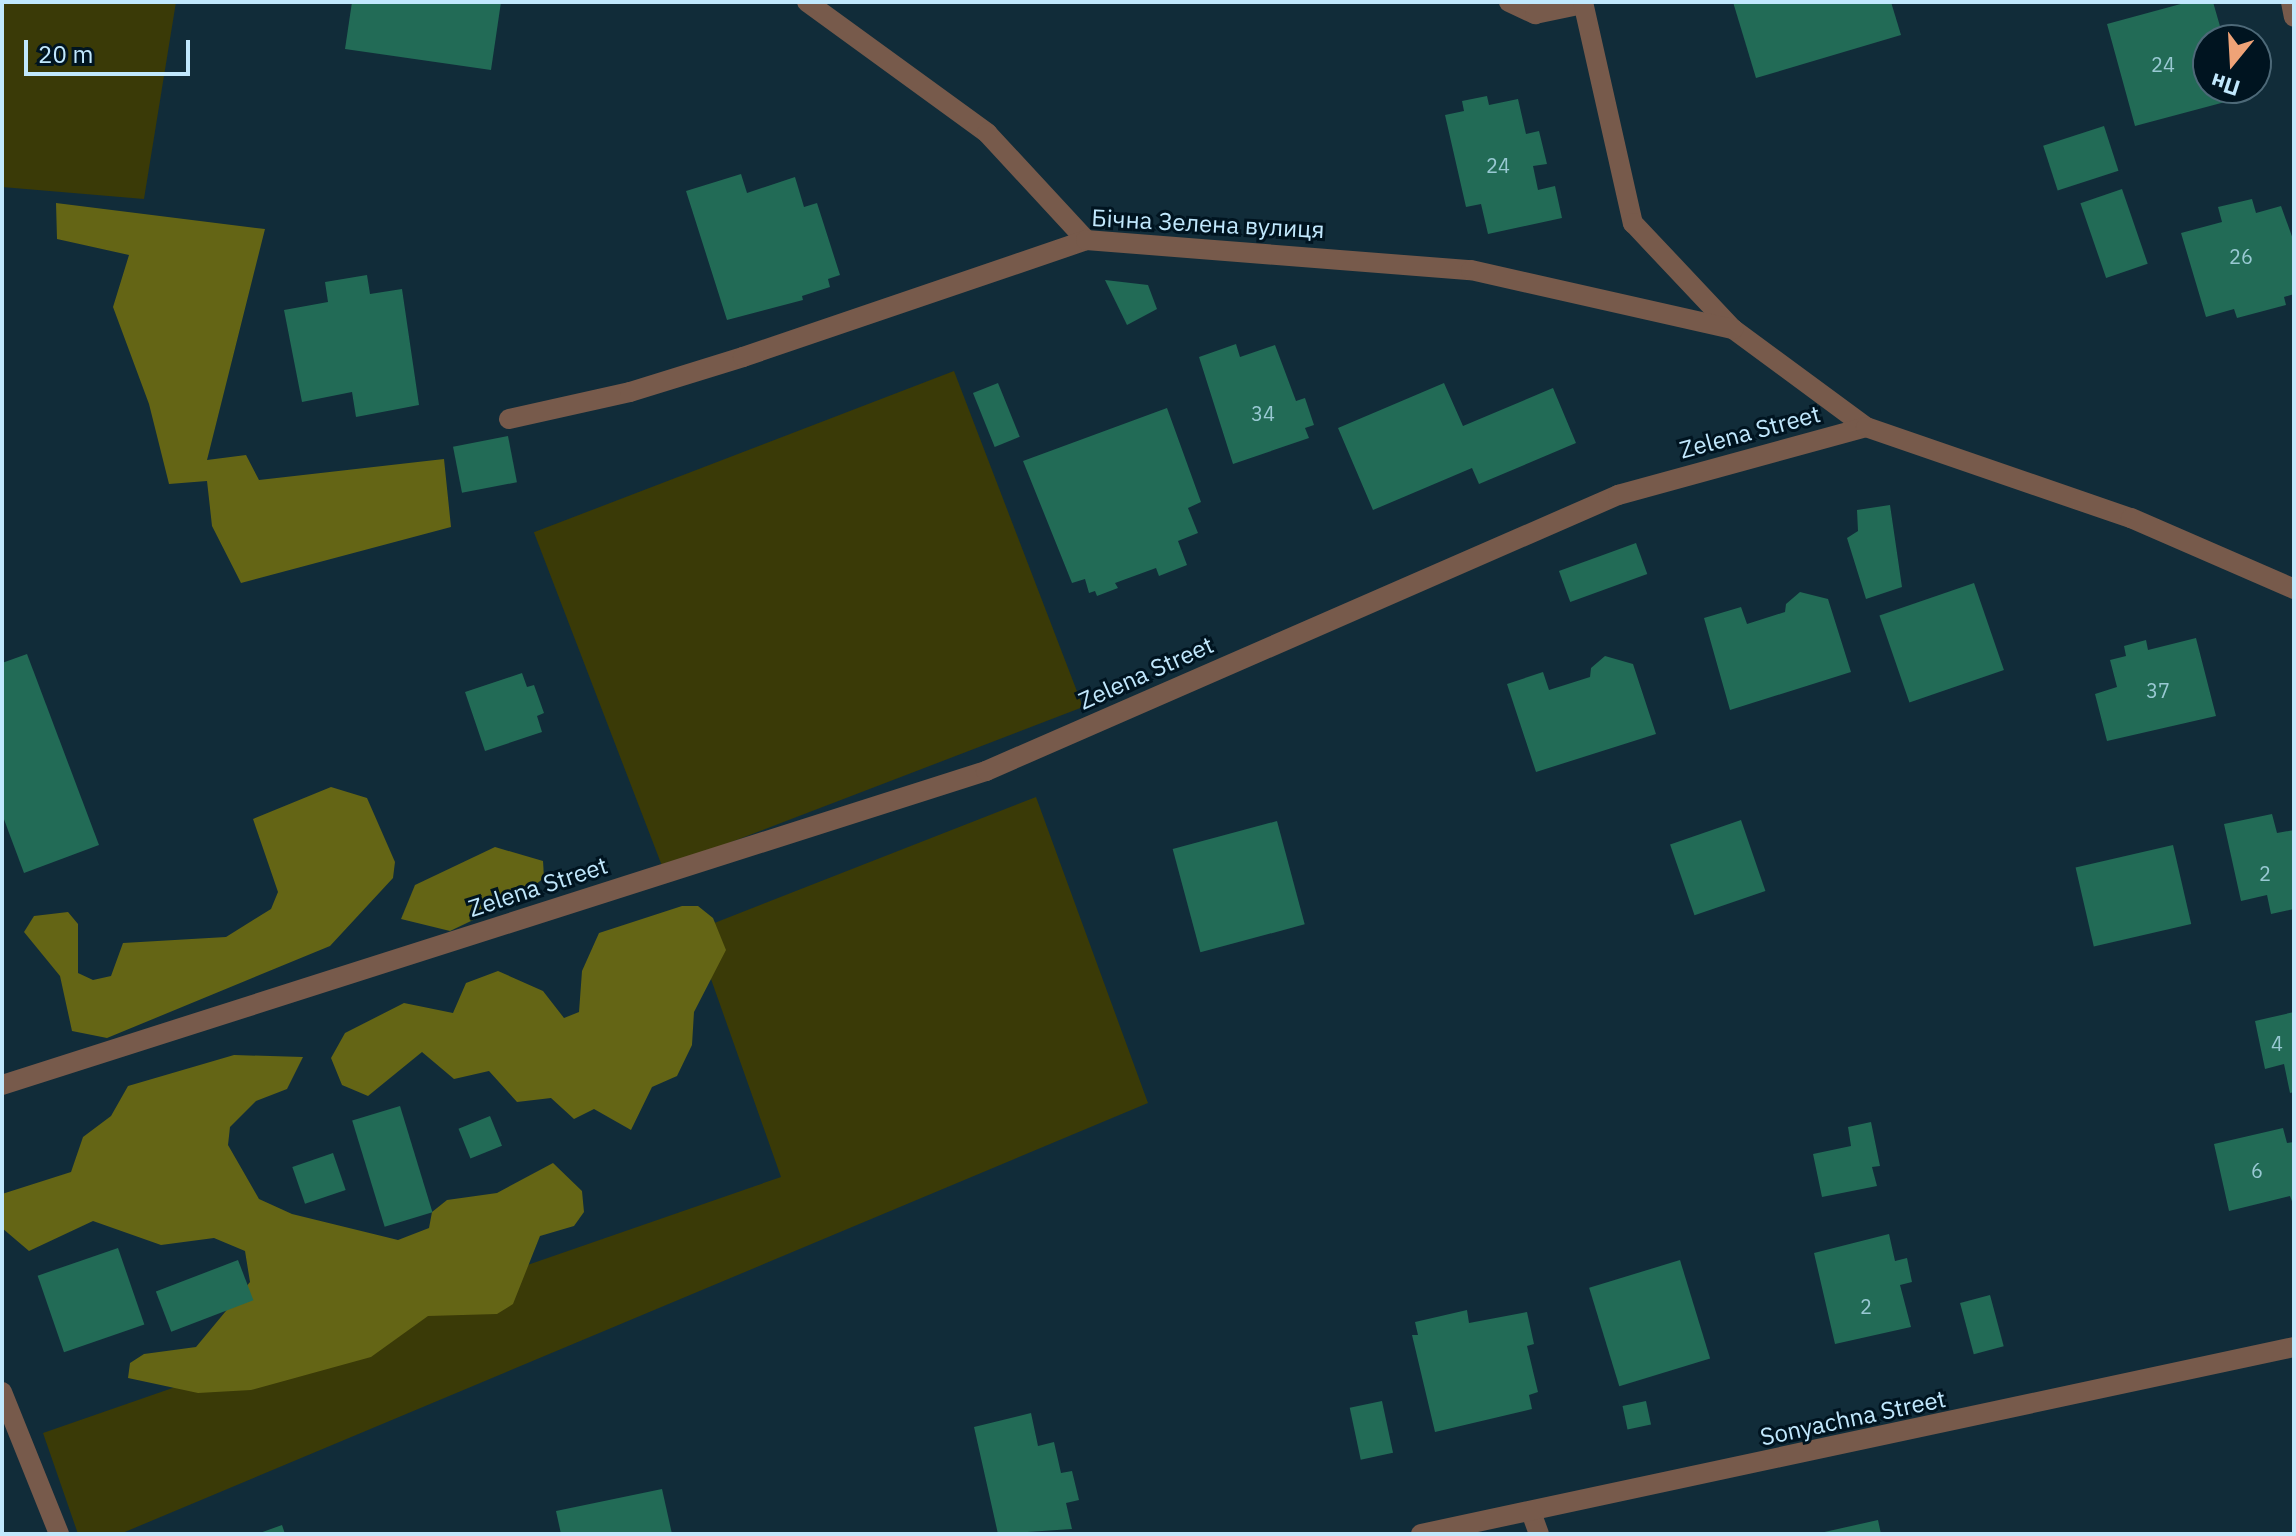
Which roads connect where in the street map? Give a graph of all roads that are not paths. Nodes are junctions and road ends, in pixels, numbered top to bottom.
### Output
1 (807, 2) edge
2 (1509, 2) edge
3 (2291, 2) edge
4 (1583, 3) edge
5 (2294, 17) edge
6 (1086, 240) junction
7 (1733, 329) junction
8 (509, 419) dead end
9 (1866, 427) junction
10 (2294, 589) edge
11 (2, 1085) edge
12 (2294, 1347) edge
13 (2, 1392) edge
14 (1531, 1512) junction
15 (59, 1534) edge
16 (1421, 1534) edge
17 (1539, 1534) edge

1 - 6 street
2 - 4 street
3 - 5 street
4 - 7 street
6 - 7 street, Бічна Зелена вулиця
6 - 8 street, Бічна Зелена вулиця
7 - 9 street
9 - 10 street
9 - 11 street, Zelena Street
12 - 14 street, Sonyachna Street
13 - 15 street
14 - 16 street, Sonyachna Street
14 - 17 street

